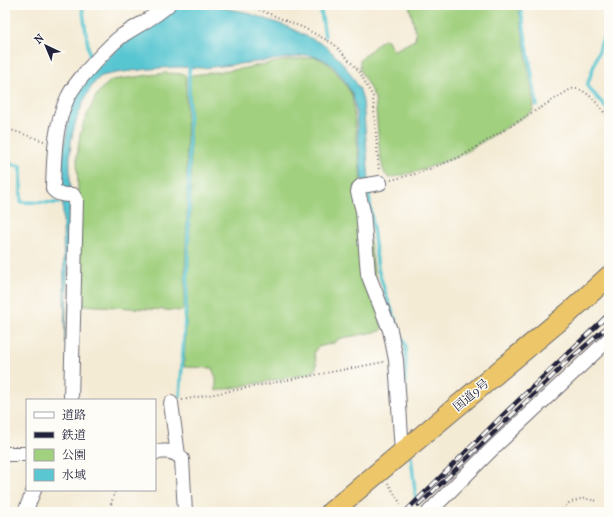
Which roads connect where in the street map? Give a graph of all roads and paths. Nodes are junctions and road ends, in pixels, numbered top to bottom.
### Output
1 (168, 5) edge
2 (248, 5) edge
3 (609, 118) edge
4 (5, 128) edge
5 (55, 145) junction
6 (373, 184) junction
7 (609, 276) edge
8 (609, 339) edge
9 (396, 360) junction
10 (71, 399) edge
11 (171, 403) joint
12 (156, 452) edge
13 (402, 452) junction
14 (5, 454) edge
15 (26, 454) edge
16 (178, 455) junction
17 (388, 483) dead end
18 (34, 491) edge
19 (115, 491) edge
20 (597, 501) dead end
21 (402, 506) dead end
22 (25, 512) edge
23 (109, 512) edge
24 (185, 512) edge
25 (331, 512) edge
26 (429, 512) edge
27 (560, 512) edge

1 - 5 street
2 - 6 path
3 - 6 path
4 - 5 path
5 - 10 street
6 - 9 street
7 - 13 highway, 国道9号
8 - 26 street
9 - 11 path
9 - 13 street
11 - 16 street
12 - 16 street
13 - 25 highway, 国道9号
14 - 15 street
16 - 24 street
17 - 21 path
18 - 22 street
19 - 23 path
20 - 27 path

